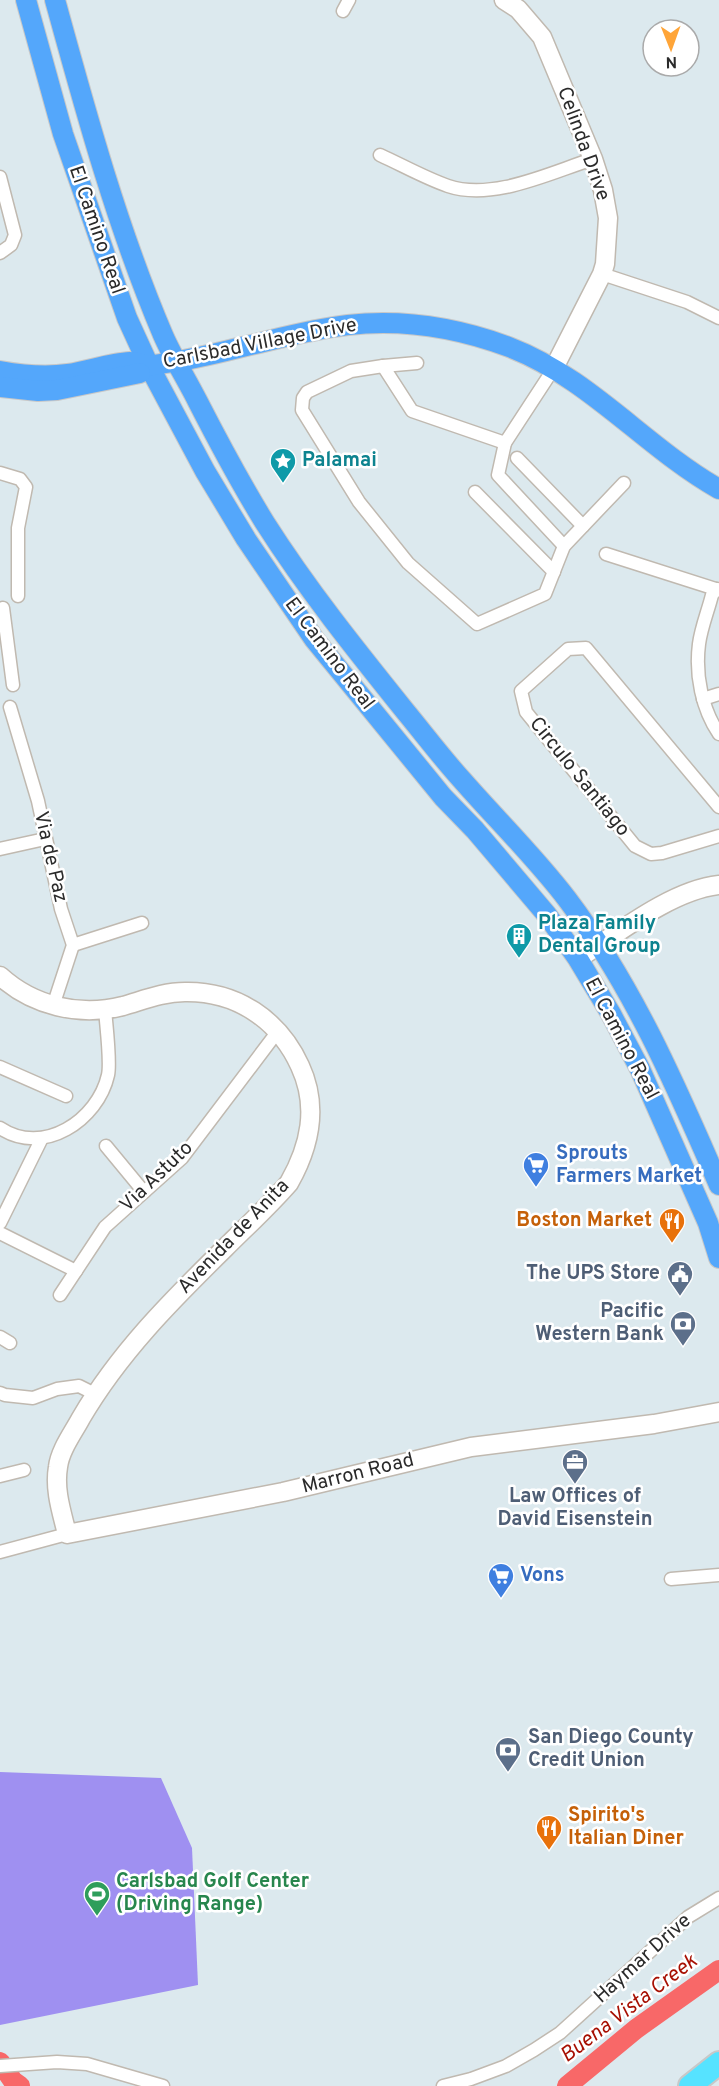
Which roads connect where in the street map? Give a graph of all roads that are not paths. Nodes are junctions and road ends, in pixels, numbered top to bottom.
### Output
1 (27, 0) edge
2 (55, 0) edge
3 (504, 0) edge
4 (380, 155) dead end
5 (593, 159) junction
6 (0, 177) edge
7 (0, 253) edge
8 (602, 274) junction
9 (719, 318) edge
10 (177, 361) junction
11 (417, 363) dead end
12 (149, 366) junction
13 (384, 366) junction
14 (554, 368) junction
15 (0, 371) edge
16 (0, 387) edge
17 (505, 443) junction
18 (517, 458) dead end
19 (0, 473) edge
20 (624, 483) dead end
21 (719, 489) edge
22 (475, 492) dead end
23 (583, 526) junction
24 (564, 546) junction
25 (606, 554) dead end
26 (554, 572) junction
27 (718, 590) edge
28 (18, 596) dead end
29 (3, 608) dead end
30 (4, 649) edge
31 (13, 685) dead end
32 (719, 694) edge
33 (703, 699) junction
34 (10, 707) dead end
35 (719, 734) edge
36 (719, 807) edge
37 (719, 836) edge
38 (45, 839) junction
39 (0, 849) edge
40 (719, 885) edge
41 (142, 923) dead end
42 (74, 945) junction
43 (599, 945) junction
44 (578, 959) junction
45 (0, 976) edge
46 (53, 1006) junction
47 (105, 1009) junction
48 (278, 1031) junction
49 (0, 1067) edge
50 (66, 1096) dead end
51 (0, 1128) edge
52 (42, 1138) junction
53 (106, 1146) dead end
54 (719, 1185) edge
55 (144, 1192) junction
56 (0, 1223) edge
57 (0, 1233) edge
58 (719, 1258) edge
59 (76, 1271) junction
60 (60, 1294) dead end
61 (0, 1392) edge
62 (95, 1394) junction
63 (719, 1412) edge
64 (24, 1470) dead end
65 (0, 1476) edge
66 (67, 1534) junction
67 (0, 1552) edge
68 (719, 1575) edge
69 (672, 1579) dead end
70 (719, 1898) edge
71 (719, 2063) edge
72 (0, 2066) edge
73 (163, 2086) edge
74 (443, 2086) edge
75 (690, 2086) edge

1 - 12 main road, El Camino Real
2 - 10 main road, El Camino Real
3 - 5 street, Celinda Drive
4 - 5 street
5 - 8 street, Celinda Drive
6 - 7 street
8 - 9 street
8 - 14 street, Celinda Drive
10 - 12 main road, Carlsbad Village Drive
10 - 14 main road, Carlsbad Village Drive
10 - 43 main road, El Camino Real
11 - 13 street
12 - 15 main road, Carlsbad Village Drive
12 - 16 main road, Carlsbad Village Drive
12 - 44 main road, El Camino Real
13 - 17 street
13 - 26 street
14 - 17 street
14 - 21 main road, Carlsbad Village Drive
17 - 24 street
18 - 23 street
19 - 28 street
20 - 23 street
22 - 26 street
23 - 24 street
24 - 26 street
25 - 27 street
27 - 33 street
29 - 30 street
30 - 31 street
32 - 33 street
33 - 35 street
34 - 38 street, Via de Paz
36 - 37 street, Circulo Santiago
38 - 39 street
38 - 42 street, Via de Paz
40 - 43 street
41 - 42 street
42 - 46 street
43 - 44 street
43 - 54 main road, El Camino Real
44 - 58 main road, El Camino Real
45 - 46 street, Avenida de Anita
46 - 47 street, Avenida de Anita
47 - 48 street, Avenida de Anita
47 - 52 street
48 - 55 street, Via Astuto
48 - 62 street, Avenida de Anita
49 - 50 street
51 - 52 street
52 - 56 street
53 - 55 street
55 - 59 street, Via Astuto
57 - 59 street
59 - 60 street, Via Astuto
61 - 62 street
62 - 66 street, Avenida de Anita
63 - 66 street, Marron Road
64 - 65 street
66 - 67 street, Marron Road
68 - 69 street
70 - 74 street, Haymar Drive
71 - 75 highway
72 - 73 street

